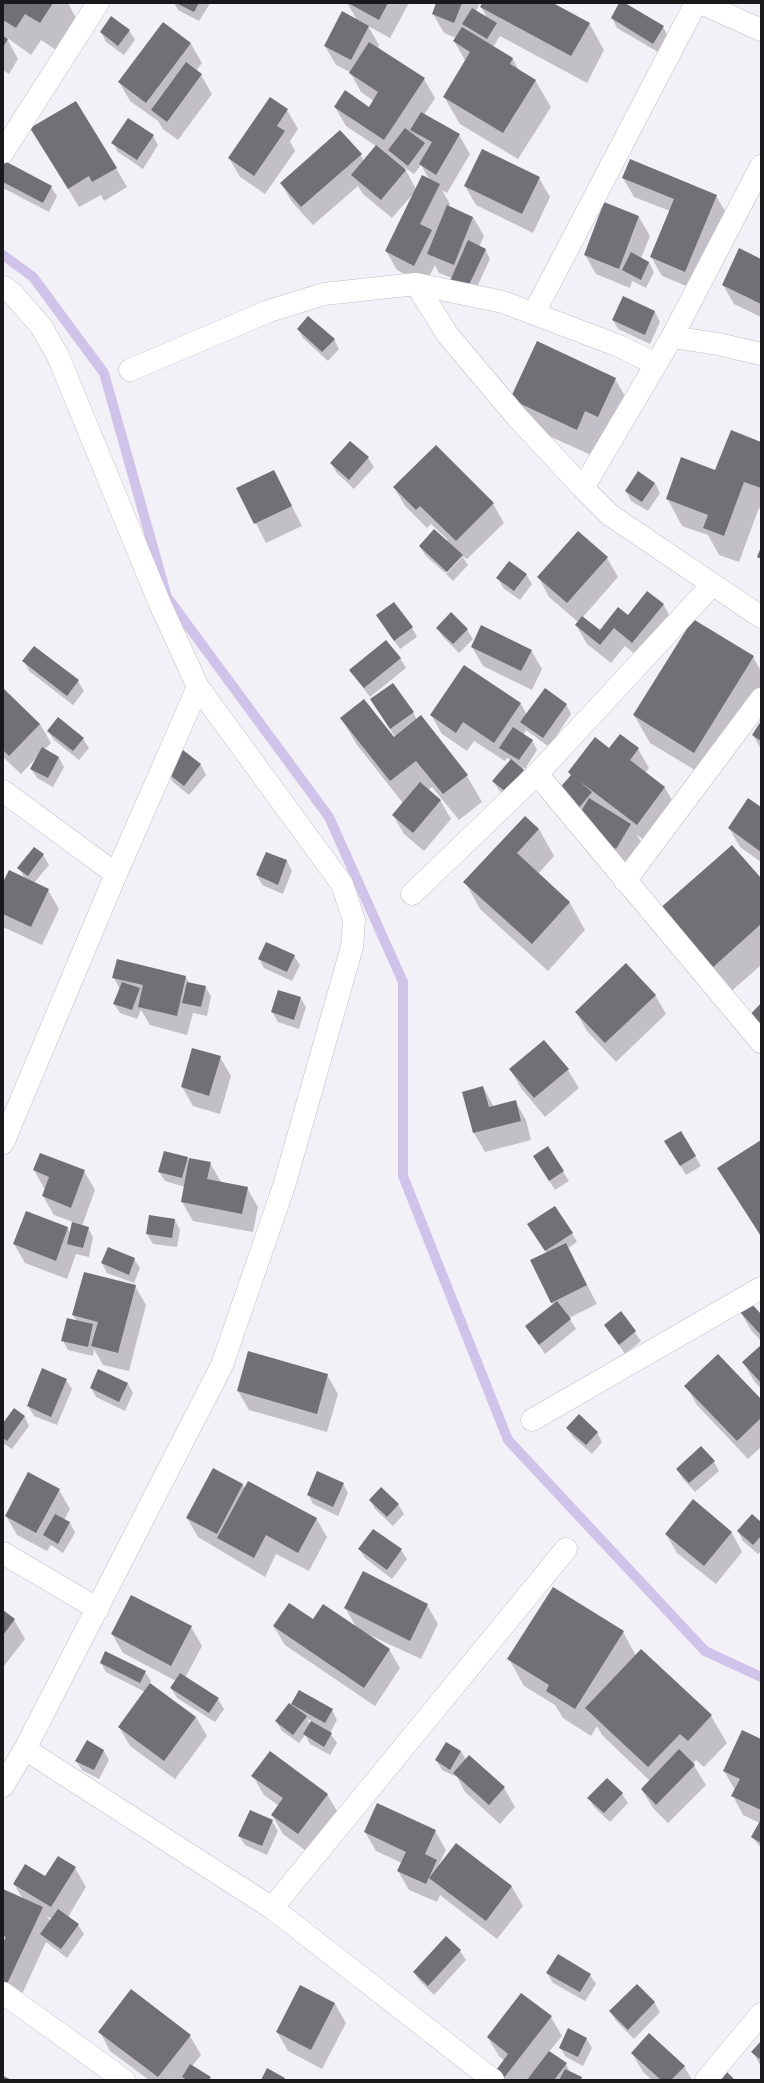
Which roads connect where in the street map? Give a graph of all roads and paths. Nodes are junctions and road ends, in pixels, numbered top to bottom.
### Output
1 (98, 3) edge
2 (696, 3) edge
3 (701, 3) edge
4 (761, 30) edge
5 (3, 152) edge
6 (761, 166) edge
7 (416, 284) junction
8 (3, 286) edge
9 (534, 313) junction
10 (672, 337) junction
11 (761, 354) edge
12 (656, 364) junction
13 (130, 370) dead end
14 (583, 488) junction
15 (712, 585) junction
16 (761, 617) edge
17 (198, 687) junction
18 (761, 700) edge
19 (537, 774) junction
20 (3, 791) edge
21 (116, 874) junction
22 (625, 881) junction
23 (412, 894) dead end
24 (761, 1042) edge
25 (3, 1142) edge
26 (761, 1288) edge
27 (532, 1420) dead end
28 (566, 1549) dead end
29 (3, 1553) edge
30 (98, 1609) junction
31 (25, 1749) junction
32 (3, 1786) edge
33 (272, 1908) junction
34 (3, 1993) edge
35 (761, 2014) edge
36 (124, 2080) edge
37 (493, 2080) edge
38 (706, 2080) edge

1 - 5 street
2 - 9 street
3 - 4 street
6 - 10 street
7 - 9 street
7 - 13 street
7 - 14 street
8 - 17 street
9 - 12 street
10 - 11 street
10 - 12 street
12 - 14 street
14 - 15 street
15 - 16 street
15 - 19 street
17 - 21 street
17 - 30 street
18 - 22 street
19 - 22 street
19 - 23 street
20 - 21 street
21 - 25 street
22 - 24 street
26 - 27 street
28 - 33 street
29 - 30 street
30 - 31 street
31 - 32 street
31 - 33 street
33 - 37 street
34 - 36 street
35 - 38 street

